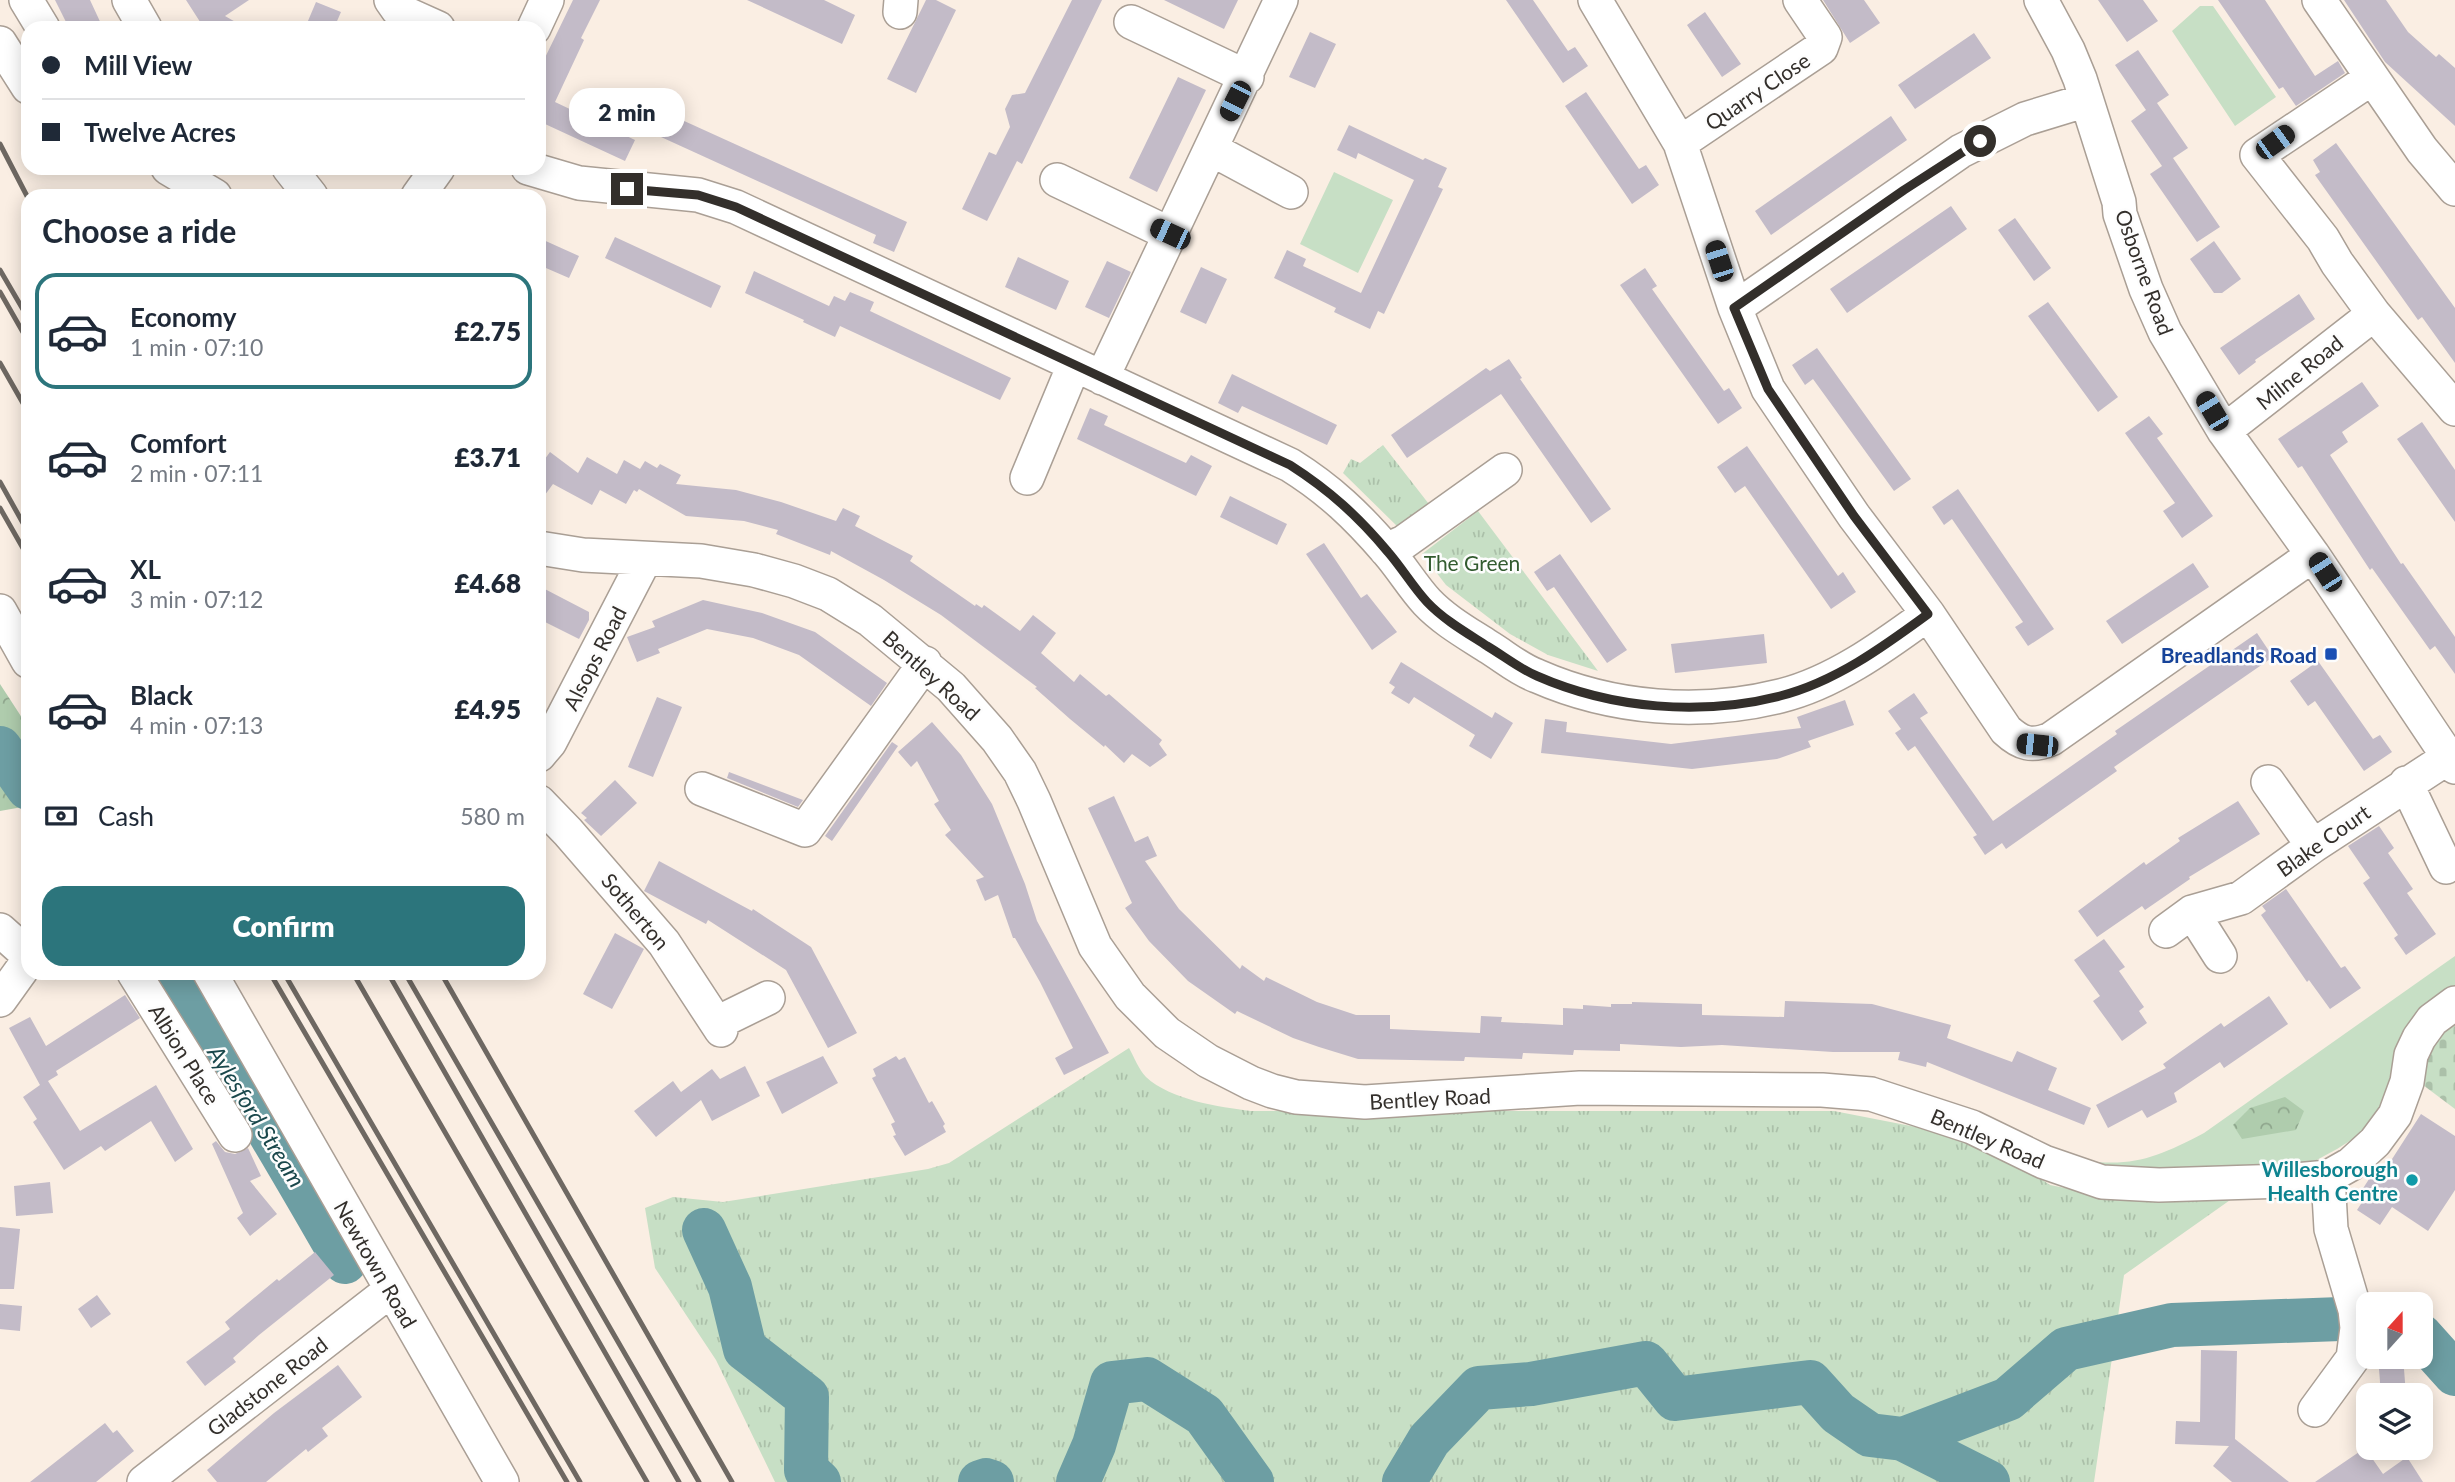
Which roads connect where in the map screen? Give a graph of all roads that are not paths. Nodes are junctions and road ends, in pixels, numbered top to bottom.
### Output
1 (26, 0) edge
2 (129, 0) edge
3 (547, 0) edge
4 (1281, 0) edge
5 (1595, 0) edge
6 (1800, 0) edge
7 (2041, 0) edge
8 (2319, 0) edge
9 (394, 13) edge
10 (39, 21) edge
11 (141, 21) edge
12 (417, 21) edge
13 (537, 21) edge
14 (1131, 22) dead end
15 (0, 43) edge
16 (21, 76) edge
17 (1247, 77) junction
18 (2360, 86) dead end
19 (2085, 96) junction
20 (1680, 142) junction
21 (1211, 149) junction
22 (546, 174) edge
23 (180, 175) edge
24 (294, 175) edge
25 (1057, 180) dead end
26 (2452, 181) edge
27 (203, 189) edge
28 (306, 189) edge
29 (1291, 192) dead end
30 (1170, 234) junction
31 (1734, 308) junction
32 (2374, 314) junction
33 (1088, 371) junction
34 (2455, 409) edge
35 (2224, 432) junction
36 (1506, 470) dead end
37 (1027, 478) dead end
38 (546, 549) edge
39 (1386, 550) junction
40 (2313, 555) junction
41 (645, 559) junction
42 (0, 611) edge
43 (1928, 614) junction
44 (21, 648) edge
45 (925, 663) junction
46 (546, 747) edge
47 (2452, 762) edge
48 (2268, 782) dead end
49 (2406, 783) junction
50 (702, 789) dead end
51 (546, 809) edge
52 (2313, 846) junction
53 (2446, 867) dead end
54 (0, 930) edge
55 (21, 951) edge
56 (2220, 956) dead end
57 (21, 968) edge
58 (138, 980) edge
59 (214, 980) edge
60 (768, 998) dead end
61 (0, 1000) edge
62 (2455, 1003) edge
63 (235, 1135) dead end
64 (2328, 1177) junction
65 (382, 1274) junction
66 (2315, 1409) dead end
67 (144, 1482) edge
68 (502, 1482) edge

1 - 10 street
2 - 11 street
3 - 13 street
4 - 17 street
5 - 20 street
6 - 20 street, Quarry Close
7 - 19 street, Osborne Road
8 - 26 street
9 - 12 street
14 - 17 street
15 - 16 street
17 - 21 street
18 - 32 street
19 - 31 street
19 - 35 street, Osborne Road
20 - 31 street
21 - 29 street
21 - 30 street
22 - 33 street
23 - 27 street
24 - 28 street
25 - 30 street
30 - 33 street
31 - 43 street
32 - 34 street
32 - 35 street, Milne Road
33 - 37 street
33 - 39 street
35 - 40 street, Osborne Road
36 - 39 street
38 - 41 street, Bentley Road
39 - 43 street
40 - 43 street
40 - 47 street, Osborne Road
41 - 45 street, Bentley Road
41 - 46 street, Alsops Road
42 - 44 street
45 - 50 street
45 - 64 street, Bentley Road
47 - 49 street, Blake Court
48 - 52 street
49 - 52 street, Blake Court
49 - 53 street
51 - 60 street, Sotherton
52 - 56 street, Blake Court
54 - 55 street
57 - 61 street
58 - 63 street, Albion Place
59 - 65 street, Newtown Road
62 - 64 street, Bentley Road
64 - 66 street
65 - 67 street, Gladstone Road
65 - 68 street, Newtown Road

